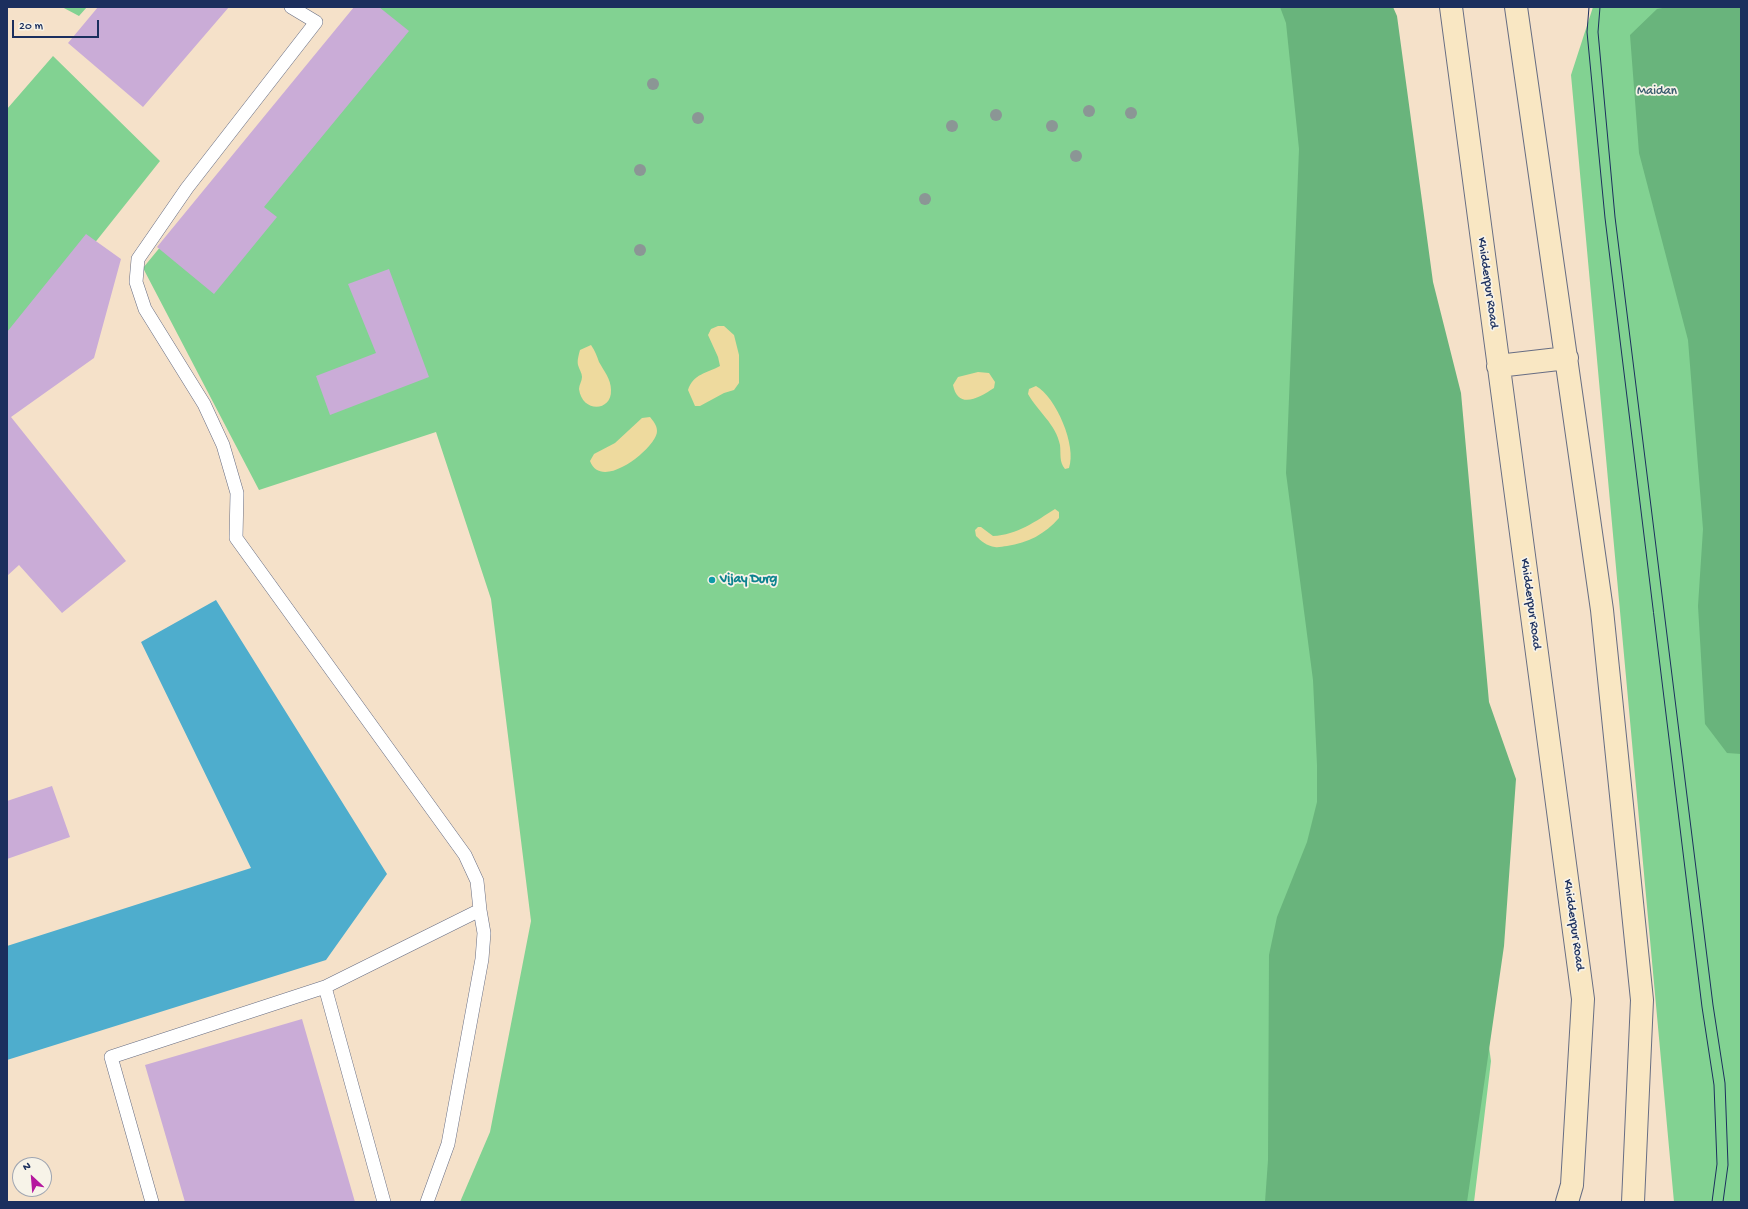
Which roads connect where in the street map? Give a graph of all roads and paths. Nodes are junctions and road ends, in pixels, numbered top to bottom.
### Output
1 (291, 7) edge
2 (1451, 7) edge
3 (1516, 7) edge
4 (1567, 358) junction
5 (1498, 366) junction
6 (480, 910) junction
7 (324, 987) junction
8 (152, 1202) edge
9 (384, 1202) edge
10 (427, 1202) edge
11 (1567, 1202) edge
12 (1633, 1202) edge

1 - 6 lane
2 - 5 main road, Khidderpur Road
3 - 4 main road
4 - 5 main road
4 - 12 main road
5 - 11 main road, Khidderpur Road
6 - 7 lane
6 - 10 lane
7 - 8 lane
7 - 9 lane

